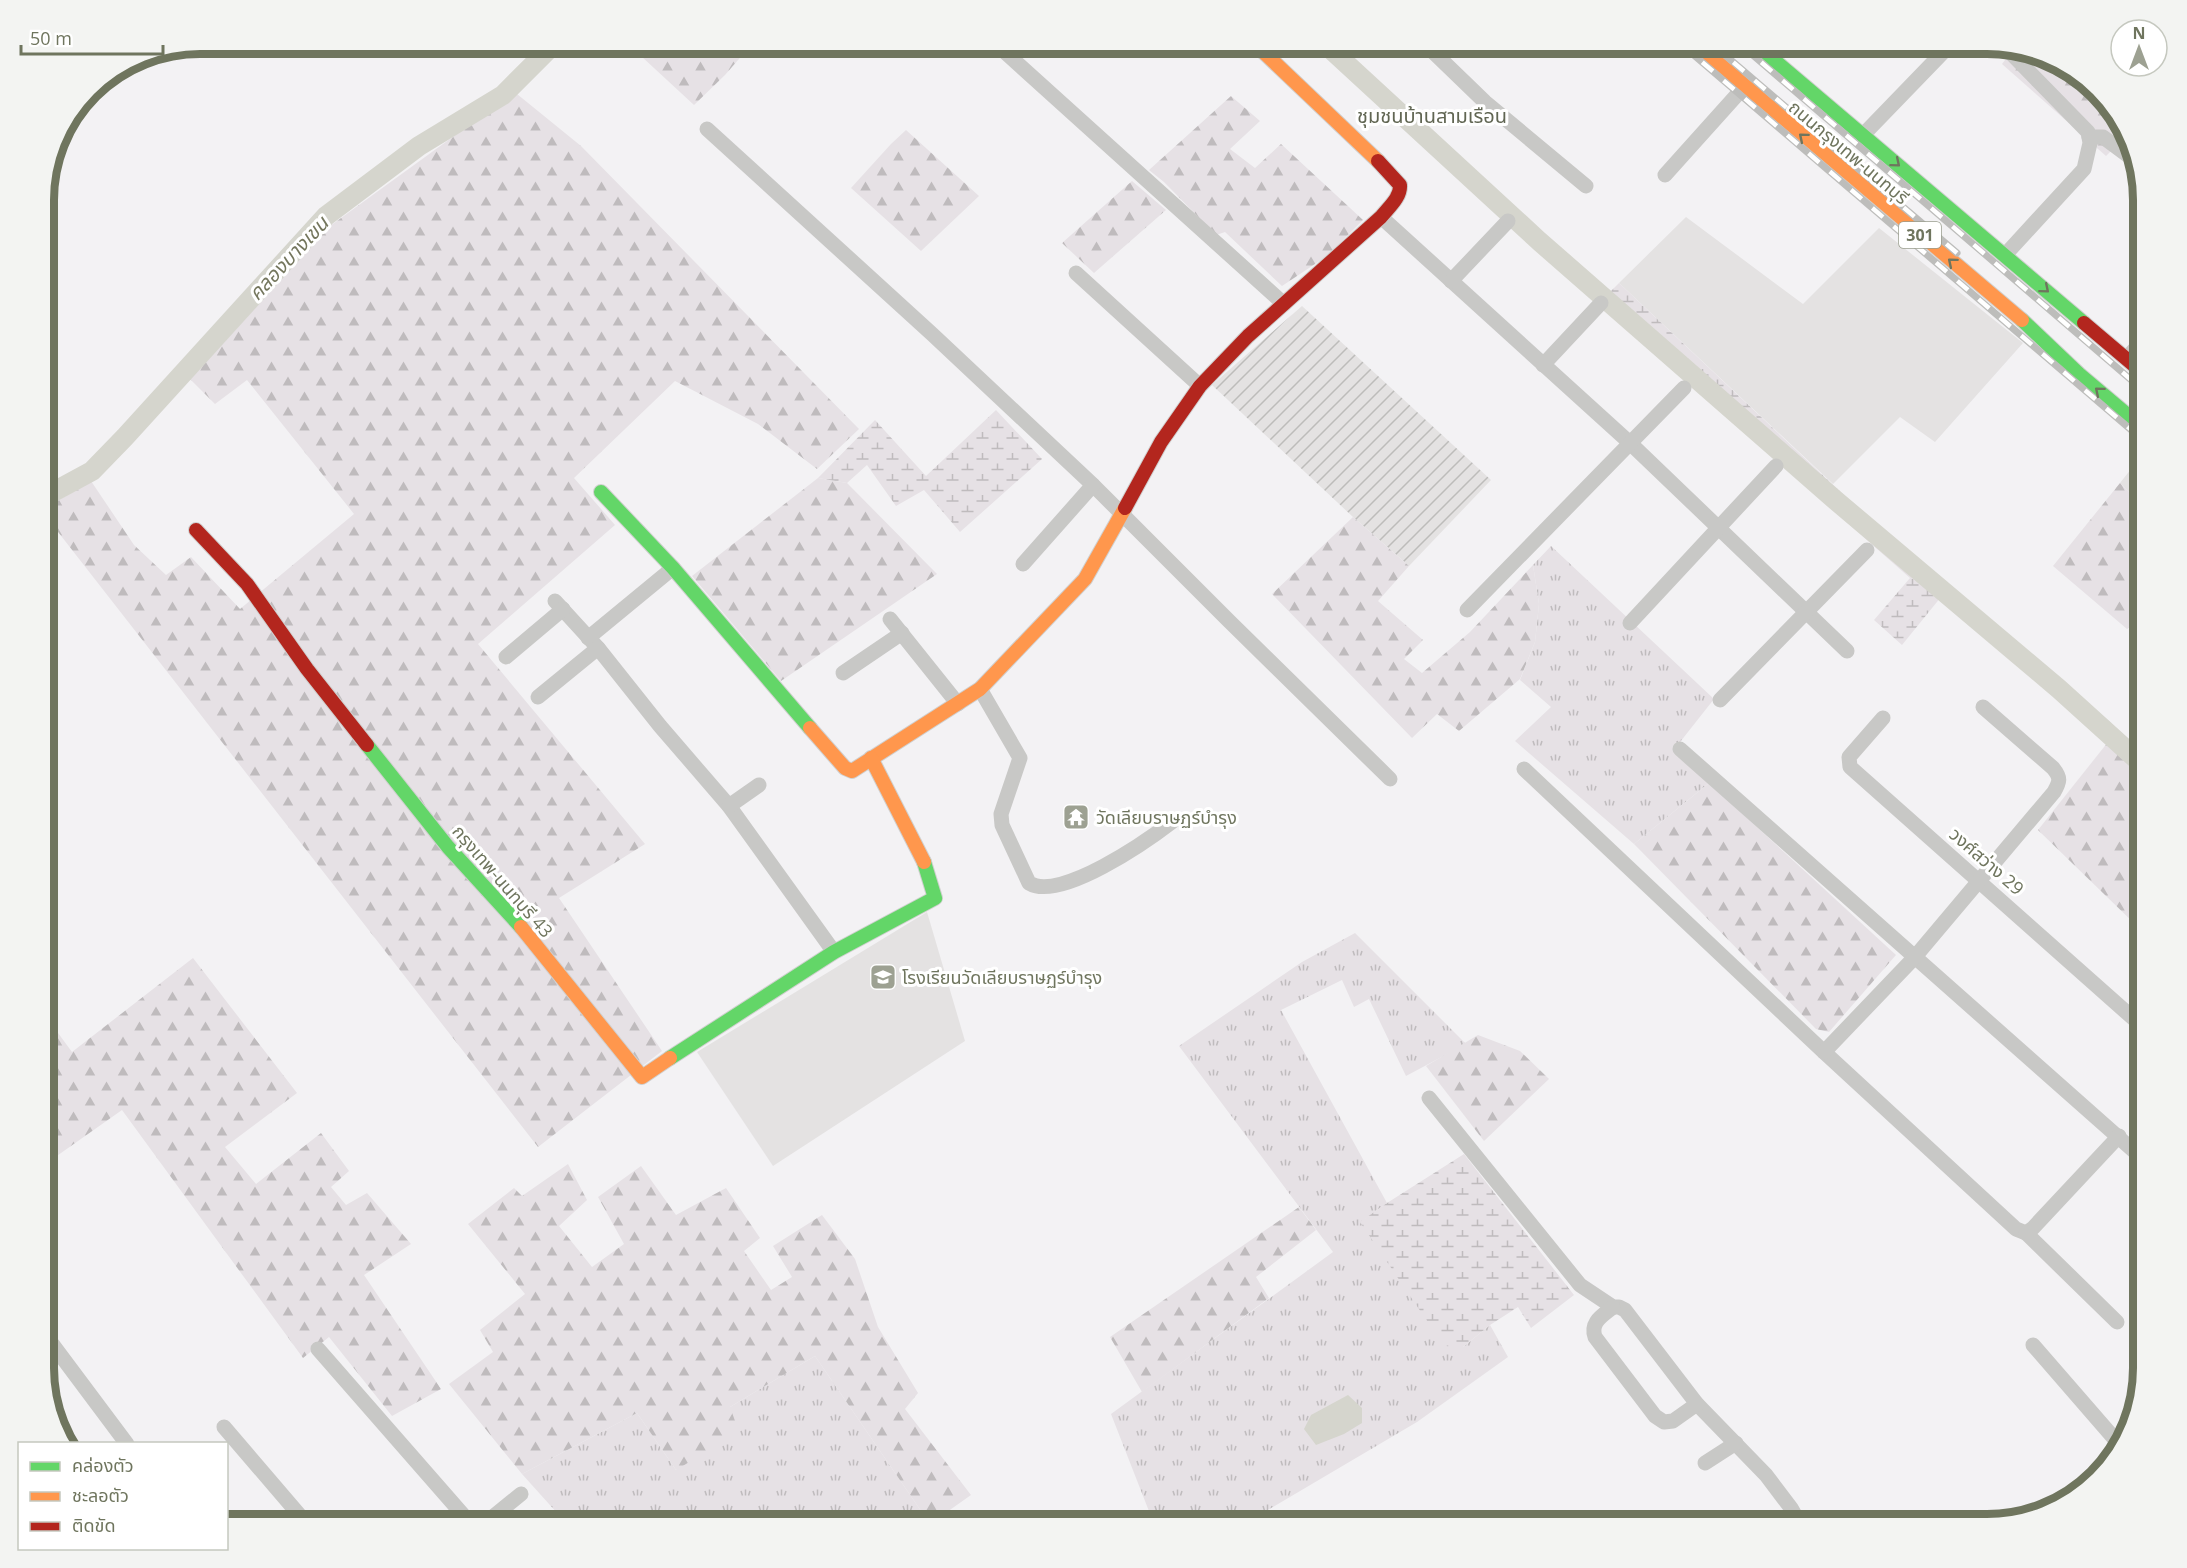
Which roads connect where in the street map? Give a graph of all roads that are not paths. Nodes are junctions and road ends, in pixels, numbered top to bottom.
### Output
1 (1007, 54) edge
2 (1267, 54) edge
3 (1274, 54) edge
4 (1435, 54) edge
5 (1707, 54) edge
6 (1767, 54) edge
7 (1941, 54) edge
8 (1271, 57) junction
9 (2015, 57) edge
10 (1744, 87) junction
11 (707, 129) dead end
12 (1863, 135) junction
13 (2089, 137) junction
14 (2125, 153) edge
15 (1665, 175) dead end
16 (1586, 186) dead end
17 (1381, 217) junction
18 (1508, 221) dead end
19 (2005, 255) junction
20 (1076, 273) dead end
21 (1450, 281) junction
22 (1601, 303) dead end
23 (1284, 304) junction
24 (2133, 352) edge
25 (2127, 358) junction
26 (2133, 363) edge
27 (1543, 365) junction
28 (1200, 386) junction
29 (1684, 388) dead end
30 (2133, 419) edge
31 (1630, 443) junction
32 (1776, 466) dead end
33 (1093, 485) junction
34 (601, 492) dead end
35 (1122, 513) junction
36 (1719, 529) junction
37 (196, 530) dead end
38 (1867, 550) dead end
39 (1023, 564) dead end
40 (673, 568) junction
41 (1467, 610) dead end
42 (1806, 612) junction
43 (890, 619) dead end
44 (1630, 623) dead end
45 (902, 633) junction
46 (593, 643) junction
47 (1847, 651) dead end
48 (506, 657) dead end
49 (843, 673) dead end
50 (980, 689) junction
51 (538, 697) dead end
52 (1720, 700) dead end
53 (958, 704) junction
54 (1983, 707) dead end
55 (1883, 718) dead end
56 (1680, 748) dead end
57 (871, 758) junction
58 (1524, 769) dead end
59 (1390, 779) dead end
60 (759, 785) dead end
61 (729, 806) junction
62 (1173, 821) dead end
63 (1979, 880) junction
64 (834, 952) junction
65 (1914, 958) junction
66 (2133, 1017) edge
67 (1824, 1052) junction
68 (1429, 1098) dead end
69 (2119, 1136) junction
70 (2133, 1149) edge
71 (2026, 1233) junction
72 (1613, 1307) junction
73 (2117, 1322) dead end
74 (2033, 1345) dead end
75 (54, 1346) edge
76 (318, 1349) dead end
77 (1696, 1404) junction
78 (224, 1427) dead end
79 (2114, 1439) edge
80 (125, 1442) edge
81 (1736, 1443) junction
82 (1705, 1463) dead end
83 (521, 1494) dead end
84 (1791, 1508) junction
85 (298, 1514) edge
86 (462, 1514) edge
87 (496, 1514) edge
88 (1794, 1514) edge
89 (1798, 1514) edge

1 - 23 street
2 - 8 street
3 - 8 street
4 - 16 street
5 - 10 street, ถนนกรุงเทพ-นนทบุรี / 301
6 - 12 street, ถนนกรุงเทพ-นนทบุรี / 301
7 - 12 street
8 - 17 street
9 - 13 street
10 - 15 street
30 -> 10 street, ถนนกรุงเทพ-นนทบุรี / 301
11 - 33 street
12 -> 19 street, ถนนกรุงเทพ-นนทบุรี / 301
13 - 14 street
13 - 19 street
17 - 21 street
17 - 23 street
18 - 21 street
19 -> 25 street, ถนนกรุงเทพ-นนทบุรี / 301
20 - 28 street
21 - 27 street
22 - 27 street
23 - 28 street
24 - 25 street
25 - 26 street, ถนนกรุงเทพ-นนทบุรี / 301
27 - 31 street
28 - 35 street
29 - 31 street
31 - 36 street
31 - 41 street
32 - 36 street
33 - 35 street
33 - 39 street
34 - 40 street
35 - 50 street
35 - 59 street
36 - 42 street
36 - 44 street
37 - 64 street, กรุงเทพ-นนทบุรี 43
38 - 42 street
40 - 46 street
40 - 57 street
42 - 47 street
42 - 52 street
43 - 45 street
45 - 49 street
45 - 53 street
46 - 48 street
46 - 51 street
46 - 61 street
50 - 53 street
50 - 62 street
53 - 57 street
54 - 63 street
55 - 63 street, วงศ์สว่าง 29
56 - 65 street
57 - 64 street
58 - 67 street
60 - 61 street
61 - 64 street
63 - 65 street
63 - 66 street, วงศ์สว่าง 29
65 - 67 street
65 - 69 street
67 - 71 street
68 - 72 street
69 - 70 street
69 - 71 street
71 - 73 street
72 - 77 street
72 - 77 street
74 - 79 street
75 - 80 street
76 - 86 street
77 - 81 street
78 - 85 street
81 - 82 street
81 - 84 street
83 - 87 street
84 - 88 street
84 - 89 street

